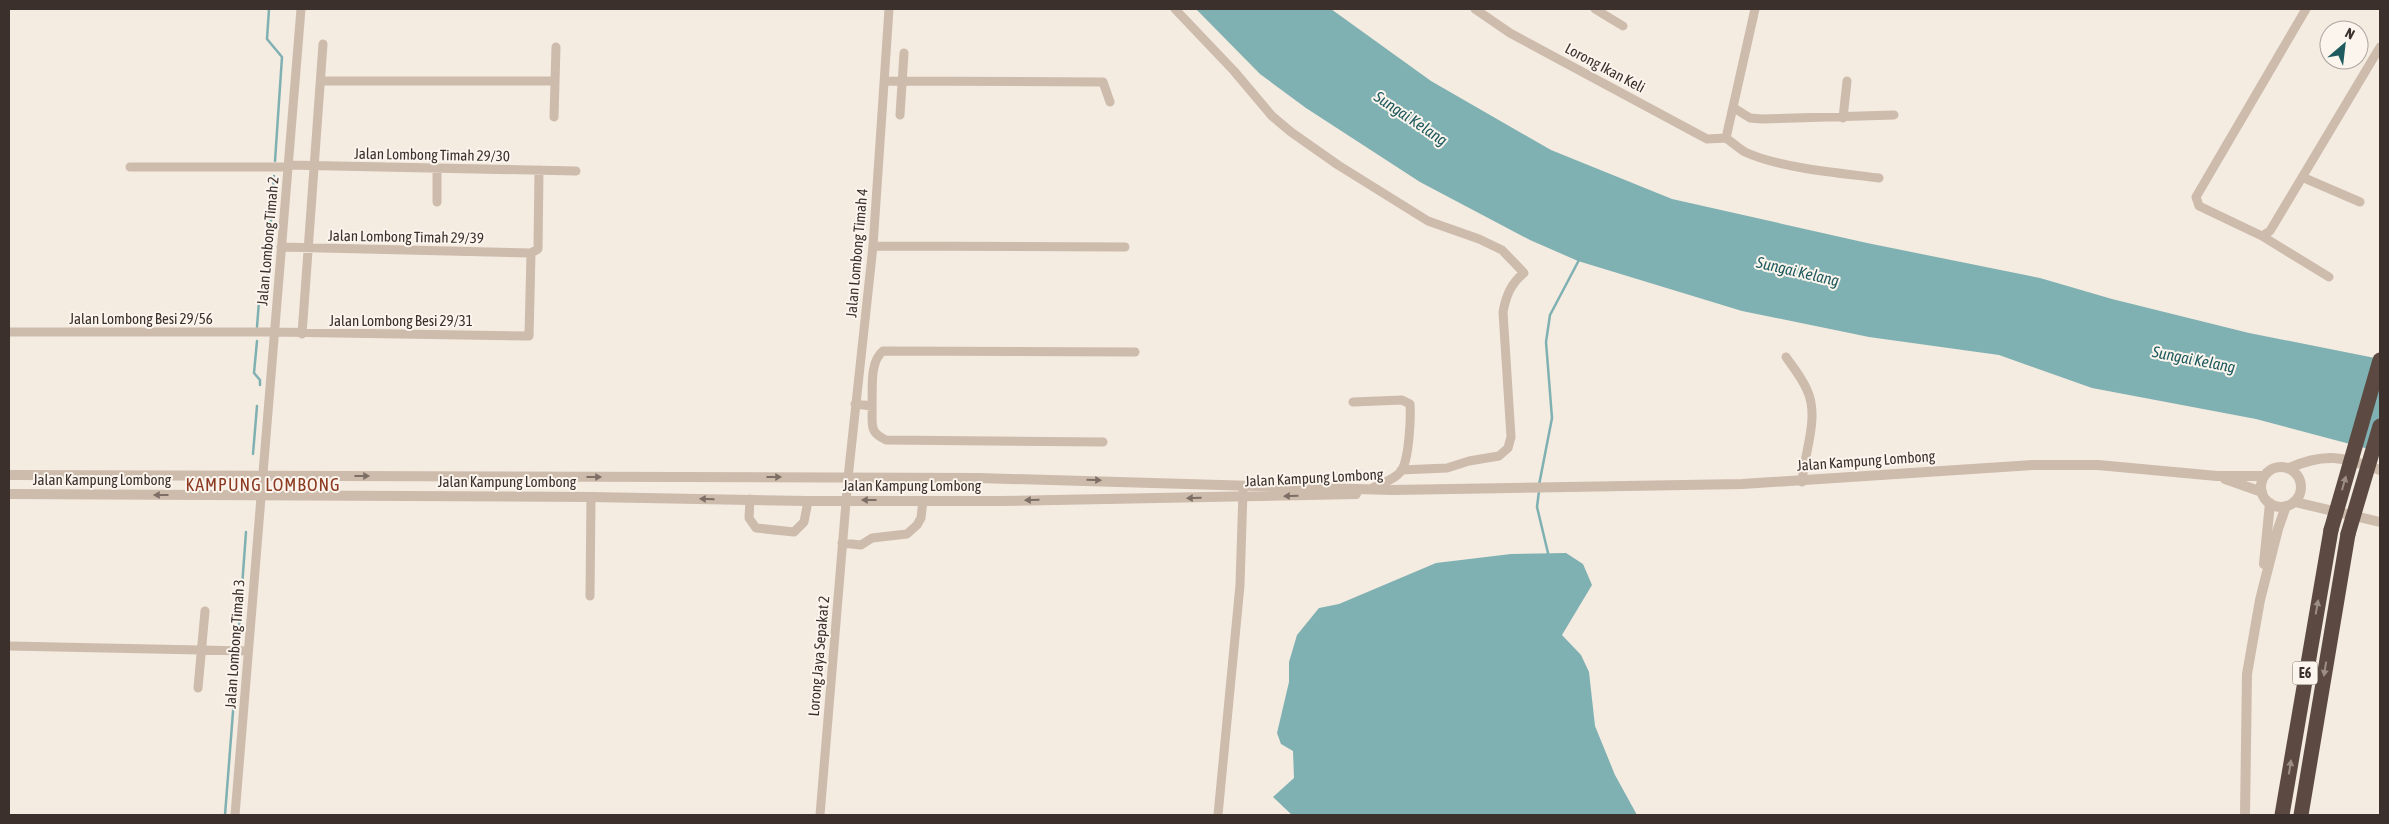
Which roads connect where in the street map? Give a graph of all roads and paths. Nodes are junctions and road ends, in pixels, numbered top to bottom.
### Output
1 (301, 9) edge
2 (889, 9) edge
3 (1175, 9) edge
4 (1475, 9) edge
5 (1594, 9) edge
6 (1755, 9) edge
7 (2306, 9) edge
8 (1622, 26) dead end
9 (323, 44) dead end
10 (556, 47) dead end
11 (2380, 47) edge
12 (904, 53) dead end
13 (554, 81) junction
14 (884, 81) junction
15 (902, 81) junction
16 (1847, 81) dead end
17 (321, 82) junction
18 (1110, 102) dead end
19 (1734, 108) junction
20 (900, 115) dead end
21 (1894, 115) dead end
22 (554, 117) dead end
23 (1843, 118) junction
24 (1726, 138) junction
25 (288, 166) junction
26 (315, 166) junction
27 (130, 167) dead end
28 (437, 168) junction
29 (539, 170) junction
30 (576, 171) dead end
31 (2302, 177) junction
32 (1879, 178) dead end
33 (437, 202) dead end
34 (2360, 202) dead end
35 (2262, 236) junction
36 (872, 246) junction
37 (281, 247) junction
38 (1125, 247) dead end
39 (309, 249) junction
40 (531, 253) junction
41 (2329, 277) dead end
42 (9, 332) edge
43 (274, 332) junction
44 (302, 334) junction
45 (1135, 352) dead end
46 (1786, 357) dead end
47 (2380, 360) edge
48 (1353, 402) dead end
49 (855, 404) junction
50 (872, 406) junction
51 (2380, 426) edge
52 (1103, 442) dead end
53 (2289, 468) junction
54 (1402, 470) junction
55 (2380, 470) edge
56 (9, 475) edge
57 (262, 475) junction
58 (2217, 476) junction
59 (2264, 476) junction
60 (848, 478) junction
61 (1802, 482) junction
62 (1243, 485) junction
63 (1372, 488) junction
64 (1392, 490) junction
65 (2262, 492) junction
66 (9, 494) edge
67 (260, 496) junction
68 (591, 497) junction
69 (1243, 497) junction
70 (750, 499) junction
71 (846, 500) junction
72 (923, 500) junction
73 (808, 501) junction
74 (2270, 504) junction
75 (2290, 504) junction
76 (2380, 522) edge
77 (842, 543) junction
78 (590, 596) dead end
79 (2260, 600) junction
80 (205, 611) dead end
81 (9, 646) edge
82 (201, 650) junction
83 (248, 651) junction
84 (198, 688) dead end
85 (235, 815) edge
86 (820, 815) edge
87 (1218, 815) edge
88 (2245, 815) edge
89 (2282, 815) edge
90 (2301, 815) edge

1 - 25 street, Jalan Lombong Timah 2
2 - 14 street, Jalan Lombong Timah 4
3 - 54 street
4 - 24 street, Lorong Ikan Keli
5 - 8 street
6 - 19 street
7 - 35 street
9 - 17 street
10 - 13 street
11 - 31 street
12 - 15 street
13 - 17 street
13 - 22 street
14 - 15 street
14 - 36 street, Jalan Lombong Timah 4
15 - 18 street
15 - 20 street
16 - 23 street
17 - 26 street
19 - 23 street
19 - 24 street
21 - 23 street
24 - 32 street
25 - 26 street, Jalan Lombong Timah 29/30
25 - 27 street, Jalan Lombong Timah 29/30
25 - 37 street, Jalan Lombong Timah 2
26 - 28 street, Jalan Lombong Timah 29/30
26 - 39 street
28 - 29 street, Jalan Lombong Timah 29/30
28 - 33 street
29 - 30 street, Jalan Lombong Timah 29/30
29 - 40 street
31 - 34 street
31 - 35 street
35 - 41 street
36 - 38 street
36 - 49 street, Jalan Lombong Timah 4
37 - 39 street, Jalan Lombong Timah 29/39
37 - 43 street, Jalan Lombong Timah 2
39 - 40 street, Jalan Lombong Timah 29/39
39 - 44 street
40 - 44 street, Jalan Lombong Besi 29/31
42 - 43 street, Jalan Lombong Besi 29/56
43 - 44 street, Jalan Lombong Besi 29/31
43 - 57 street, Jalan Lombong Timah 2
45 - 50 street
46 - 61 street
89 -> 47 highway, E6, bridge
48 - 54 street
49 - 50 street
49 - 60 street, Jalan Lombong Timah 4
50 - 52 street
51 -> 90 highway, E6, bridge
53 - 55 street
53 - 59 street
53 - 75 street
54 - 63 street
56 - 57 street, Jalan Kampung Lombong
57 -> 60 street, Jalan Kampung Lombong
57 - 67 street, Jalan Lombong Timah 3
58 - 59 street
58 - 61 street, Jalan Kampung Lombong
58 - 65 street
59 - 65 street
60 -> 62 street, Jalan Kampung Lombong
60 - 71 street, Jalan Lombong Timah 4
61 - 64 street, Jalan Kampung Lombong
62 - 63 street, Jalan Kampung Lombong
62 - 69 street
63 - 64 street, Jalan Kampung Lombong
64 -> 69 street, Jalan Kampung Lombong
65 - 74 street
67 -> 66 street, Jalan Kampung Lombong
67 - 68 street, Jalan Kampung Lombong
67 - 83 street, Jalan Lombong Timah 3
70 -> 68 street, Jalan Kampung Lombong
68 - 78 street
69 -> 72 street, Jalan Kampung Lombong
69 - 87 street
70 - 73 street, Jalan Kampung Lombong
70 - 73 street
72 -> 71 street, Jalan Kampung Lombong
71 - 73 street, Jalan Kampung Lombong
71 - 77 street, Lorong Jaya Sepakat 2
72 - 77 street
74 - 75 street
74 - 79 street
75 - 76 street
75 - 79 street
77 - 86 street, Lorong Jaya Sepakat 2
79 - 88 street
80 - 82 street
81 - 82 street
82 - 83 street
82 - 84 street
83 - 85 street, Jalan Lombong Timah 3

